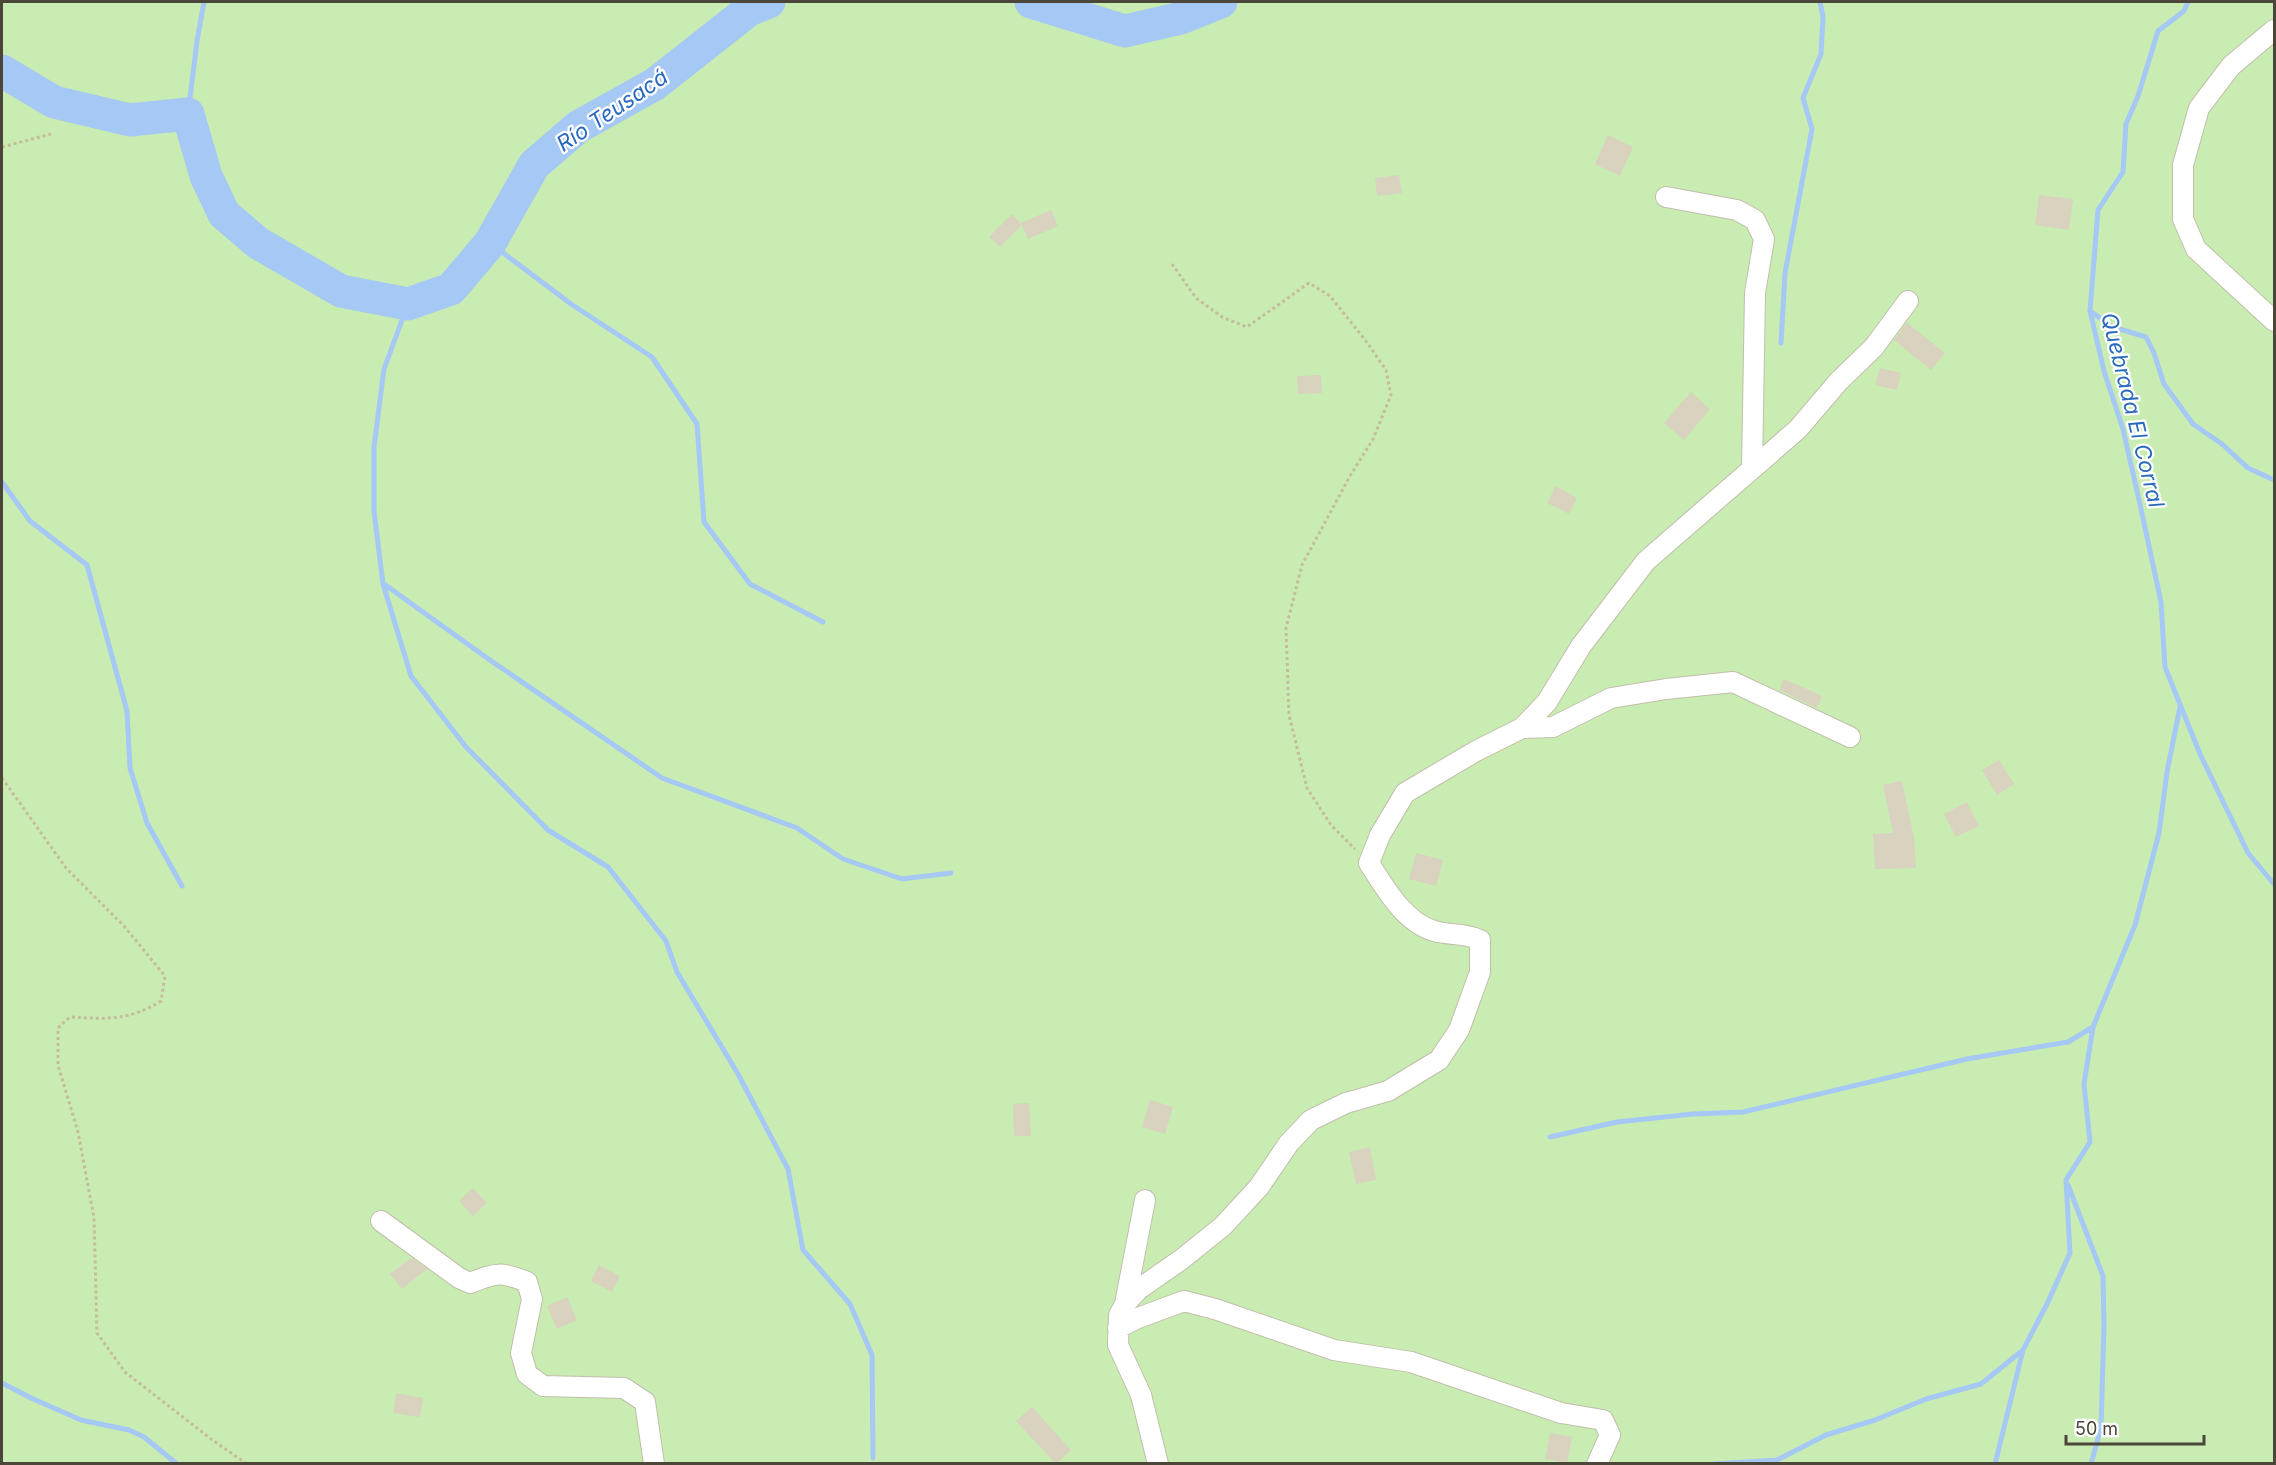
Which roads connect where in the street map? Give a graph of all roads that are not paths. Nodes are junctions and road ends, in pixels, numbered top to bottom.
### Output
1 (2274, 30) edge
2 (1666, 197) dead end
3 (1908, 301) dead end
4 (2274, 321) edge
5 (1752, 469) junction
6 (1522, 728) junction
7 (1850, 737) dead end
8 (1145, 1200) dead end
9 (381, 1221) dead end
10 (1125, 1304) junction
11 (1118, 1328) junction
12 (654, 1464) edge
13 (1158, 1464) edge
14 (1597, 1464) edge

1 - 4 street
2 - 5 street
3 - 5 street
5 - 6 street
6 - 7 street
6 - 10 street
8 - 10 street
9 - 12 street
10 - 11 street
11 - 13 street
11 - 14 street

